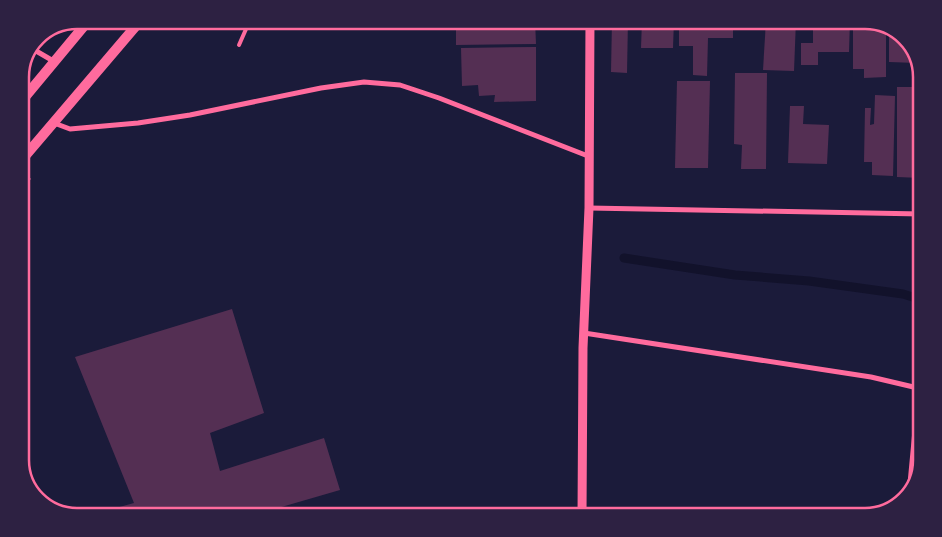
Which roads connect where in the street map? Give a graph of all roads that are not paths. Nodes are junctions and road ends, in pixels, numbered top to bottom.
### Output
1 (82, 29) edge
2 (133, 29) edge
3 (246, 29) edge
4 (590, 29) edge
5 (239, 45) dead end
6 (37, 51) edge
7 (55, 62) junction
8 (29, 92) edge
9 (54, 122) junction
10 (29, 151) edge
11 (588, 156) junction
12 (589, 208) junction
13 (913, 214) edge
14 (584, 333) junction
15 (913, 387) edge
16 (582, 508) edge

1 - 7 main road
2 - 9 main road
3 - 5 lane
4 - 11 street
6 - 7 street
7 - 8 main road
9 - 10 main road
9 - 11 street
11 - 12 street
12 - 13 street
12 - 14 street
14 - 15 street
14 - 16 street

